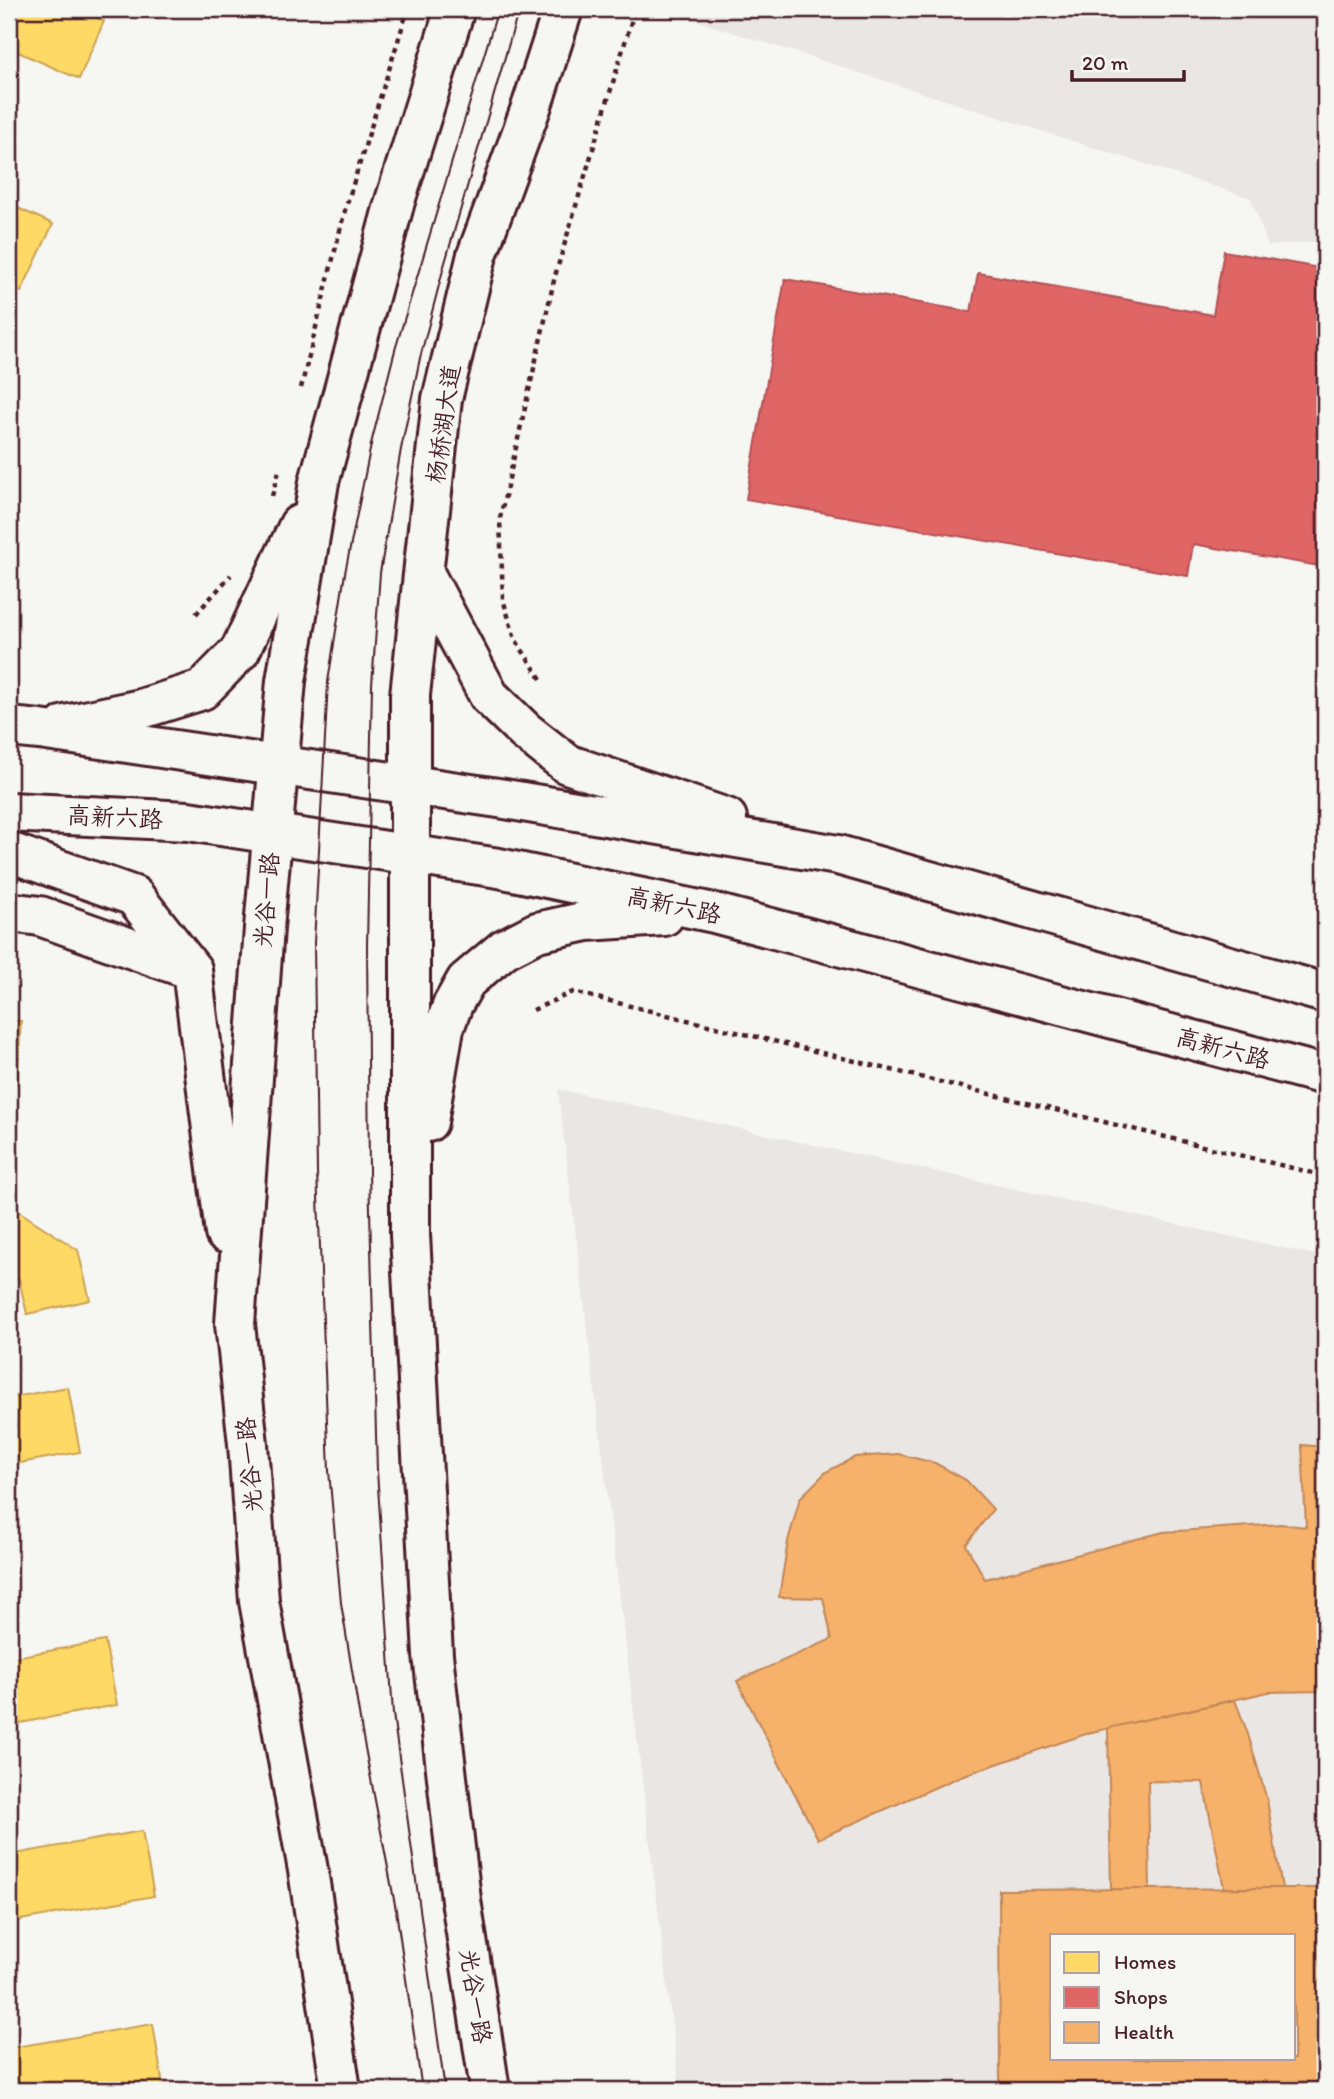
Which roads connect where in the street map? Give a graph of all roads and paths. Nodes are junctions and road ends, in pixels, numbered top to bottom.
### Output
1 (408, 9) edge
2 (455, 9) edge
3 (563, 9) edge
4 (635, 9) edge
5 (301, 390) dead end
6 (280, 468) dead end
7 (320, 482) junction
8 (268, 506) dead end
9 (235, 569) dead end
10 (424, 573) junction
11 (196, 614) dead end
12 (541, 679) dead end
13 (24, 729) edge
14 (278, 766) junction
15 (410, 786) junction
16 (9, 812) edge
17 (272, 834) junction
18 (9, 852) edge
19 (410, 855) junction
20 (838, 855) junction
21 (9, 912) edge
22 (714, 913) junction
23 (192, 970) junction
24 (1325, 993) edge
25 (533, 1010) dead end
26 (1325, 1075) edge
27 (1325, 1177) edge
28 (410, 1235) junction
29 (235, 1324) junction
30 (341, 2090) edge
31 (490, 2090) edge

1 - 5 path
2 - 7 main road
3 - 10 main road, 杨桥湖大道
4 - 12 path
6 - 8 path
7 - 13 main road
7 - 14 main road
9 - 11 path
10 - 15 main road, 杨桥湖大道
10 - 20 main road
13 - 14 main road
14 - 15 main road
14 - 17 main road
15 - 19 main road, 杨桥湖大道
15 - 20 main road
16 - 17 main road, 高新六路
17 - 19 main road, 高新六路
17 - 29 main road, 光谷一路
18 - 23 main road
19 - 22 main road, 高新六路
19 - 28 main road, 光谷一路
20 - 24 main road
21 - 23 main road
22 - 26 main road, 高新六路
22 - 28 main road
23 - 29 main road
25 - 27 path
28 - 31 main road, 光谷一路
29 - 30 main road, 光谷一路

